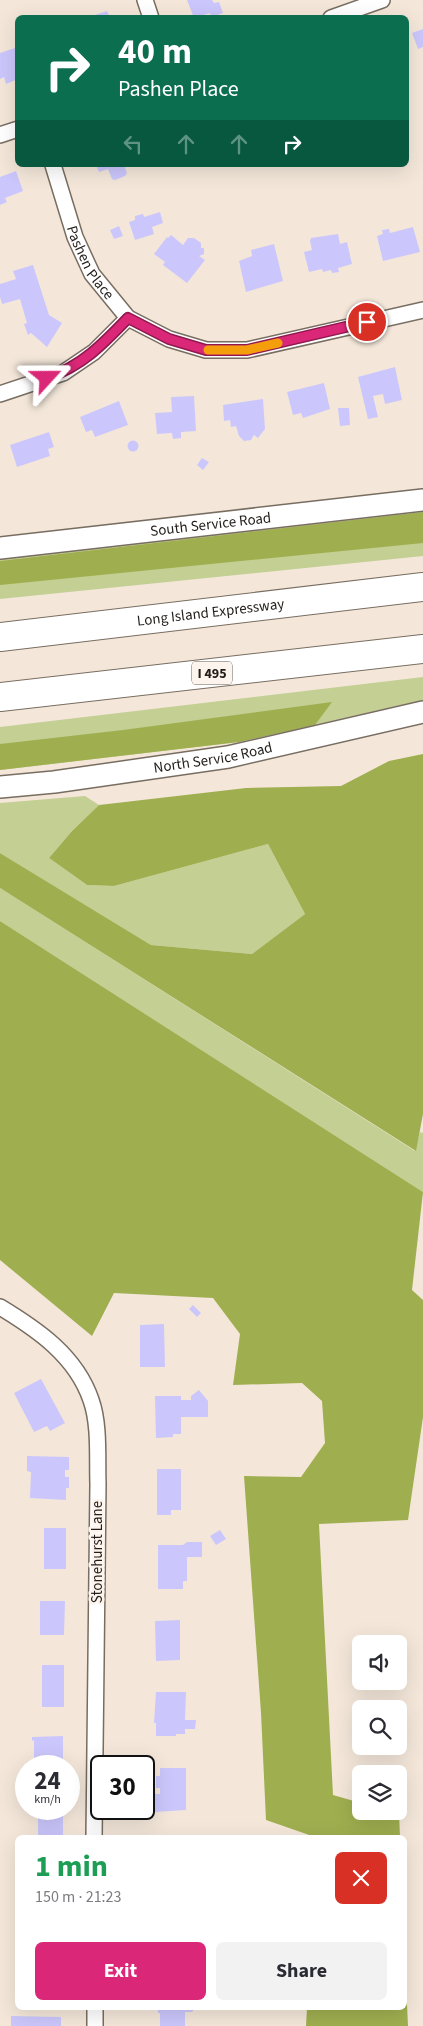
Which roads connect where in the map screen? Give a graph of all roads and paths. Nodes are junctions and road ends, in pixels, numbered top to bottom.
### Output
1 (145, 0) edge
2 (382, 0) edge
3 (150, 15) edge
4 (340, 15) edge
5 (15, 130) edge
6 (0, 135) edge
7 (53, 167) edge
8 (423, 310) edge
9 (128, 318) junction
10 (0, 394) edge
11 (423, 500) edge
12 (0, 548) edge
13 (423, 587) edge
14 (0, 628) edge
15 (55, 631) junction
16 (0, 637) edge
17 (423, 649) edge
18 (0, 698) edge
19 (423, 712) edge
20 (0, 787) edge
21 (0, 1307) edge
22 (94, 1835) edge
23 (95, 2010) edge
24 (95, 2026) edge

1 - 3 street
2 - 4 street
5 - 6 street
7 - 9 street, Pashen Place
8 - 9 street, Pashen Place
9 - 10 street
11 - 12 main road, South Service Road
13 - 15 highway, Long Island Expressway
14 - 15 highway
15 - 16 highway, Long Island Expressway
17 - 18 highway, I 495
19 - 20 main road, North Service Road
21 - 22 street, Stonehurst Lane
23 - 24 street

